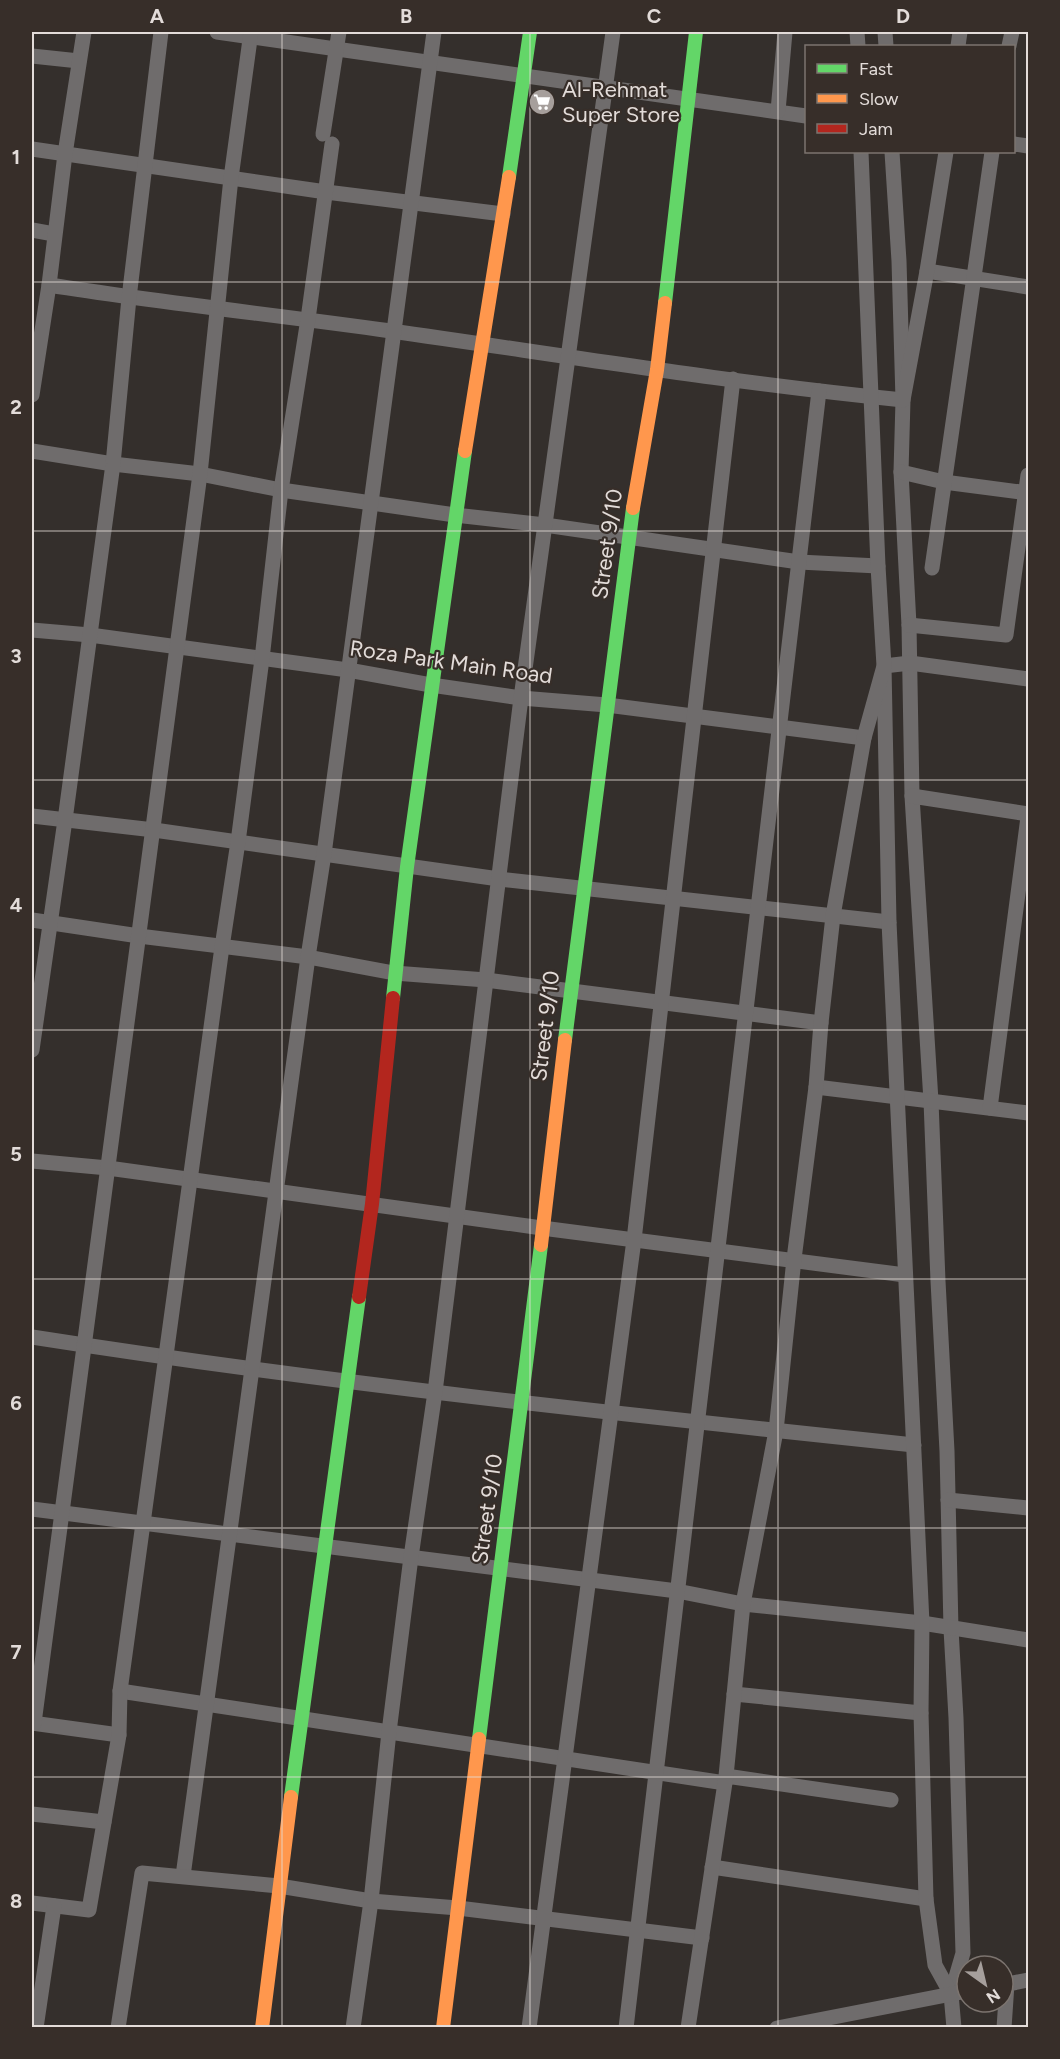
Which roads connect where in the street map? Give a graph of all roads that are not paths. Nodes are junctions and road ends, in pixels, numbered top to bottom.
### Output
1 (84, 32) edge
2 (161, 32) edge
3 (217, 32) edge
4 (339, 32) edge
5 (434, 32) edge
6 (530, 32) edge
7 (613, 32) edge
8 (696, 32) edge
9 (785, 32) edge
10 (251, 34) edge
11 (335, 49) junction
12 (32, 56) edge
13 (79, 61) junction
14 (429, 62) junction
15 (525, 76) junction
16 (606, 87) junction
17 (688, 98) junction
18 (778, 111) junction
19 (805, 116) edge
20 (32, 148) edge
21 (861, 153) edge
22 (892, 153) edge
23 (946, 153) edge
24 (992, 153) edge
25 (65, 154) junction
26 (145, 165) junction
27 (231, 178) junction
28 (326, 192) junction
29 (411, 202) junction
30 (503, 214) junction
31 (32, 230) edge
32 (54, 234) junction
33 (927, 271) junction
34 (974, 278) junction
35 (49, 285) junction
36 (1029, 287) edge
37 (129, 298) junction
38 (216, 309) junction
39 (308, 319) junction
40 (37, 321) edge
41 (394, 331) junction
42 (482, 345) junction
43 (567, 356) junction
44 (657, 370) junction
45 (733, 379) junction
46 (819, 391) junction
47 (32, 395) edge
48 (871, 396) junction
49 (903, 400) junction
50 (32, 451) edge
51 (112, 464) junction
52 (901, 472) junction
53 (200, 474) junction
54 (1029, 475) edge
55 (944, 482) junction
56 (281, 490) junction
57 (1027, 493) edge
58 (370, 502) junction
59 (454, 515) junction
60 (545, 525) junction
61 (628, 537) junction
62 (713, 549) junction
63 (799, 562) junction
64 (878, 566) junction
65 (932, 568) dead end
66 (909, 625) junction
67 (32, 630) edge
68 (90, 635) junction
69 (177, 647) junction
70 (262, 659) junction
71 (910, 663) junction
72 (884, 666) junction
73 (348, 670) junction
74 (1029, 679) edge
75 (431, 685) junction
76 (521, 698) junction
77 (607, 705) junction
78 (694, 717) junction
79 (779, 728) junction
80 (864, 738) junction
81 (912, 796) junction
82 (32, 816) edge
83 (1029, 816) edge
84 (65, 820) junction
85 (154, 830) junction
86 (238, 842) junction
87 (324, 854) junction
88 (406, 867) junction
89 (500, 879) junction
90 (584, 888) junction
91 (673, 898) junction
92 (758, 908) junction
93 (833, 916) junction
94 (32, 920) edge
95 (889, 922) junction
96 (50, 923) junction
97 (139, 936) junction
98 (222, 946) junction
99 (308, 957) junction
100 (394, 973) junction
101 (486, 980) junction
102 (571, 991) junction
103 (661, 1002) junction
104 (745, 1012) junction
105 (821, 1023) junction
106 (32, 1050) edge
107 (816, 1087) junction
108 (897, 1098) junction
109 (931, 1101) junction
110 (990, 1108) junction
111 (1029, 1113) edge
112 (32, 1161) edge
113 (108, 1168) junction
114 (190, 1179) junction
115 (276, 1191) junction
116 (372, 1204) junction
117 (456, 1216) junction
118 (542, 1228) junction
119 (634, 1240) junction
120 (716, 1250) junction
121 (794, 1259) junction
122 (905, 1275) junction
123 (32, 1337) edge
124 (84, 1345) junction
125 (166, 1356) junction
126 (252, 1368) junction
127 (348, 1382) junction
128 (435, 1392) junction
129 (523, 1401) junction
130 (611, 1414) junction
131 (697, 1424) junction
132 (776, 1431) junction
133 (914, 1445) junction
134 (948, 1500) junction
135 (1029, 1508) edge
136 (32, 1509) edge
137 (62, 1513) junction
138 (143, 1523) junction
139 (229, 1534) junction
140 (326, 1546) junction
141 (411, 1557) junction
142 (500, 1569) junction
143 (589, 1580) junction
144 (677, 1591) junction
145 (743, 1604) junction
146 (922, 1623) junction
147 (951, 1629) junction
148 (1029, 1640) edge
149 (120, 1691) junction
150 (734, 1694) junction
151 (206, 1704) junction
152 (921, 1713) junction
153 (302, 1719) junction
154 (33, 1723) edge
155 (389, 1732) junction
156 (119, 1735) junction
157 (478, 1746) junction
158 (565, 1759) junction
159 (656, 1773) junction
160 (726, 1780) junction
161 (891, 1800) dead end
162 (32, 1814) edge
163 (104, 1821) junction
164 (712, 1867) junction
165 (183, 1876) junction
166 (279, 1886) junction
167 (926, 1899) junction
168 (371, 1901) junction
169 (32, 1903) edge
170 (54, 1906) junction
171 (458, 1908) junction
172 (544, 1918) junction
173 (637, 1930) junction
174 (702, 1938) junction
175 (955, 1993) edge
176 (951, 1994) junction
177 (821, 2023) edge
178 (36, 2028) edge
179 (118, 2028) edge
180 (262, 2028) edge
181 (353, 2028) edge
182 (443, 2028) edge
183 (529, 2028) edge
184 (626, 2028) edge
185 (688, 2028) edge
186 (777, 2028) edge
187 (954, 2028) edge

1 - 13 street
2 - 26 street
3 - 10 street
4 - 11 street
5 - 14 street
6 - 15 street
7 - 16 street
8 - 17 street, Street 9/10
9 - 18 street
10 - 11 street
10 - 27 street
11 - 14 street
11 - 28 street
12 - 13 street
13 - 25 street
14 - 15 street
14 - 29 street
15 - 16 street
15 - 30 street
16 - 17 street
16 - 43 street
17 - 18 street
17 - 44 street, Street 9/10
18 - 19 street
20 - 25 street
21 - 48 street
22 - 49 street
23 - 33 street
24 - 34 street
25 - 26 street
25 - 32 street
26 - 27 street
26 - 37 street
27 - 28 street
27 - 38 street
28 - 29 street
28 - 39 street
29 - 30 street
29 - 41 street
30 - 42 street
31 - 32 street
32 - 35 street
33 - 34 street
33 - 49 street
34 - 36 street
34 - 55 street
35 - 37 street
35 - 40 street
37 - 38 street
37 - 51 street
38 - 39 street
38 - 53 street
39 - 41 street
39 - 56 street
40 - 47 street
41 - 42 street
41 - 58 street
42 - 43 street
42 - 59 street
43 - 44 street
43 - 60 street
44 - 45 street
44 - 61 street, Street 9/10
45 - 46 street
45 - 62 street
46 - 48 street
46 - 63 street
48 - 49 street
48 - 64 street
49 - 52 street
50 - 51 street
51 - 53 street
51 - 68 street
52 - 55 street
52 - 66 street
53 - 56 street
53 - 69 street
54 - 57 street
55 - 57 street
55 - 65 street
56 - 58 street
56 - 70 street
57 - 66 street
58 - 59 street
58 - 73 street
59 - 60 street
59 - 75 street
60 - 61 street
60 - 76 street
61 - 62 street
61 - 77 street, Street 9/10
62 - 63 street
62 - 78 street
63 - 64 street
63 - 79 street
64 - 72 street
66 - 71 street
67 - 68 street, Roza Park Main Road
68 - 69 street, Roza Park Main Road
68 - 84 street
69 - 70 street, Roza Park Main Road
69 - 85 street
70 - 73 street, Roza Park Main Road
70 - 86 street
71 - 72 street
71 - 74 street
71 - 81 street
72 - 80 street
72 - 95 street
73 - 75 street, Roza Park Main Road
73 - 87 street
75 - 76 street, Roza Park Main Road
75 - 88 street
76 - 77 street, Roza Park Main Road
76 - 89 street
77 - 78 street, Roza Park Main Road
77 - 90 street, Street 9/10
78 - 79 street, Roza Park Main Road
78 - 91 street
79 - 80 street, Roza Park Main Road
79 - 92 street
80 - 93 street
81 - 83 street
81 - 109 street
82 - 84 street
83 - 110 street
84 - 85 street
84 - 96 street
85 - 86 street
85 - 97 street
86 - 87 street
86 - 98 street
87 - 88 street
87 - 99 street
88 - 89 street
88 - 100 street
89 - 90 street
89 - 101 street
90 - 91 street
90 - 102 street, Street 9/10
91 - 92 street
91 - 103 street
92 - 93 street
92 - 104 street
93 - 95 street
93 - 105 street
94 - 96 street
95 - 108 street
96 - 97 street
96 - 106 street
97 - 98 street
97 - 113 street
98 - 99 street
98 - 114 street
99 - 100 street
99 - 115 street
100 - 101 street
100 - 116 street
101 - 102 street
101 - 117 street
102 - 103 street
102 - 118 street, Street 9/10
103 - 104 street
103 - 119 street
104 - 105 street
104 - 120 street
105 - 107 street
107 - 108 street
107 - 121 street
108 - 109 street
108 - 122 street
109 - 110 street
109 - 134 street
110 - 111 street
112 - 113 street
113 - 114 street
113 - 124 street
114 - 115 street
114 - 125 street
115 - 116 street
115 - 126 street
116 - 117 street
116 - 127 street
117 - 118 street
117 - 128 street
118 - 119 street
118 - 129 street, Street 9/10
119 - 120 street
119 - 130 street
120 - 121 street
120 - 131 street
121 - 122 street
121 - 132 street
122 - 133 street
123 - 124 street
124 - 125 street
124 - 137 street
125 - 126 street
125 - 138 street
126 - 127 street
126 - 139 street
127 - 128 street
127 - 140 street
128 - 129 street
128 - 141 street
129 - 130 street
129 - 142 street, Street 9/10
130 - 131 street
130 - 143 street
131 - 132 street
131 - 144 street
132 - 133 street
132 - 145 street
133 - 146 street
134 - 135 street
134 - 147 street
136 - 137 street
137 - 138 street
137 - 154 street
138 - 139 street
138 - 149 street
139 - 140 street
139 - 151 street
140 - 141 street
140 - 153 street
141 - 142 street
141 - 155 street
142 - 143 street
142 - 157 street, Street 9/10
143 - 144 street
143 - 158 street
144 - 145 street
144 - 159 street
145 - 146 street
145 - 150 street
146 - 147 street
146 - 152 street
147 - 148 street
147 - 176 street
149 - 151 street
149 - 156 street
150 - 152 street
150 - 160 street
151 - 153 street
151 - 165 street
152 - 167 street
153 - 155 street
153 - 166 street
154 - 156 street
155 - 157 street
155 - 168 street
156 - 163 street
157 - 158 street
157 - 171 street, Street 9/10
158 - 159 street
158 - 172 street
159 - 160 street
159 - 173 street
160 - 161 street
160 - 164 street
162 - 163 street
163 - 170 street
164 - 167 street
164 - 174 street
165 - 166 street
165 - 179 street
166 - 168 street
166 - 180 street
167 - 176 street
168 - 171 street
168 - 181 street
169 - 170 street
170 - 178 street
171 - 172 street
171 - 182 street, Street 9/10
172 - 173 street
172 - 183 street
173 - 174 street
173 - 184 street
174 - 185 street
175 - 176 street
176 - 177 street
176 - 187 street
177 - 186 street

